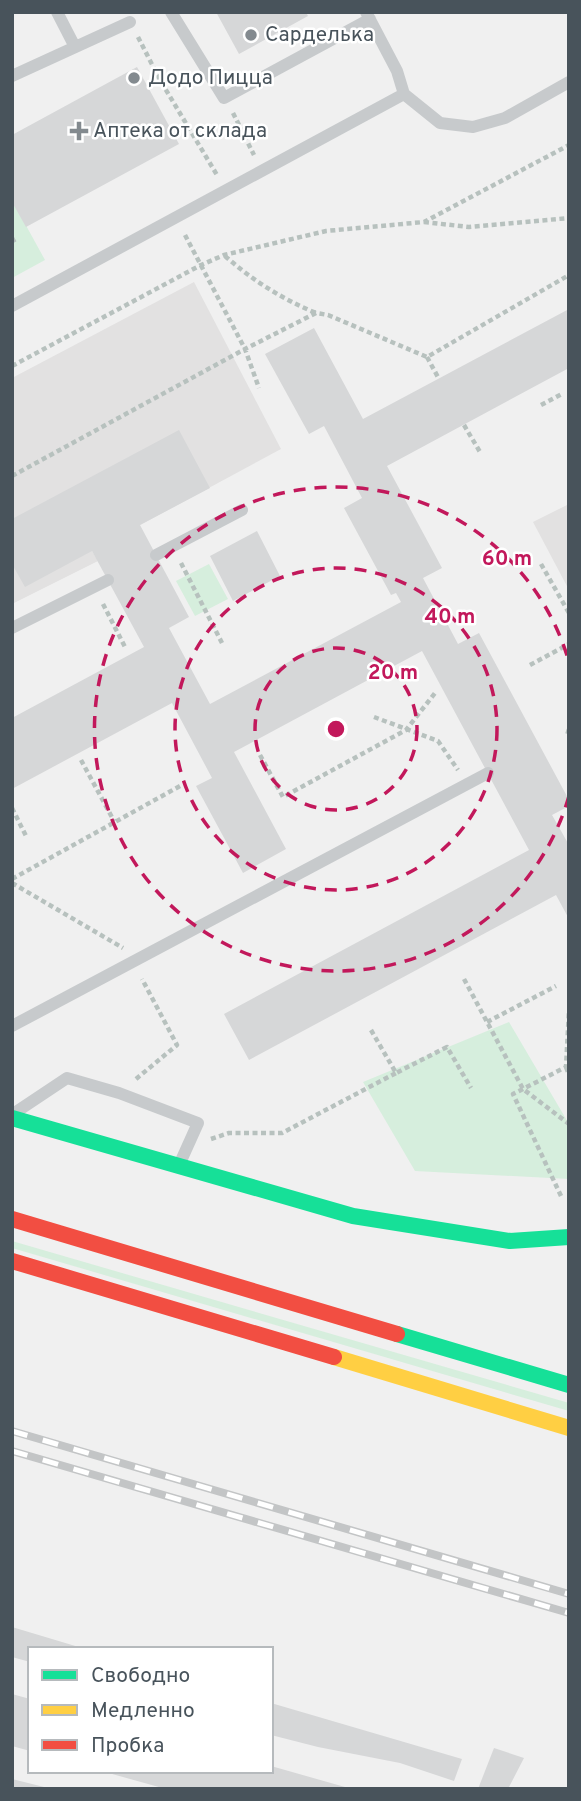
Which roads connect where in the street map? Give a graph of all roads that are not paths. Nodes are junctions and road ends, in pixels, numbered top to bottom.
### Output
1 (57, 12) edge
2 (172, 12) edge
3 (368, 16) edge
4 (130, 22) road end
5 (75, 47) junction
6 (12, 76) edge
7 (569, 82) edge
8 (404, 94) junction
9 (12, 306) edge
10 (242, 510) dead end
11 (156, 555) dead end
12 (108, 580) dead end
13 (12, 628) edge
14 (488, 773) dead end
15 (12, 1026) edge
16 (12, 1116) edge
17 (179, 1166) junction
18 (12, 1219) edge
19 (569, 1237) edge
20 (12, 1261) edge
21 (569, 1385) edge
22 (569, 1429) edge

1 - 5 lane
2 - 3 lane
3 - 8 lane
4 - 5 lane
5 - 6 lane
7 - 8 lane
8 - 9 lane
10 - 11 lane
12 - 13 lane
14 - 15 lane
16 - 17 main road
16 - 17 lane
17 - 19 main road
18 - 21 main road
20 - 22 main road

